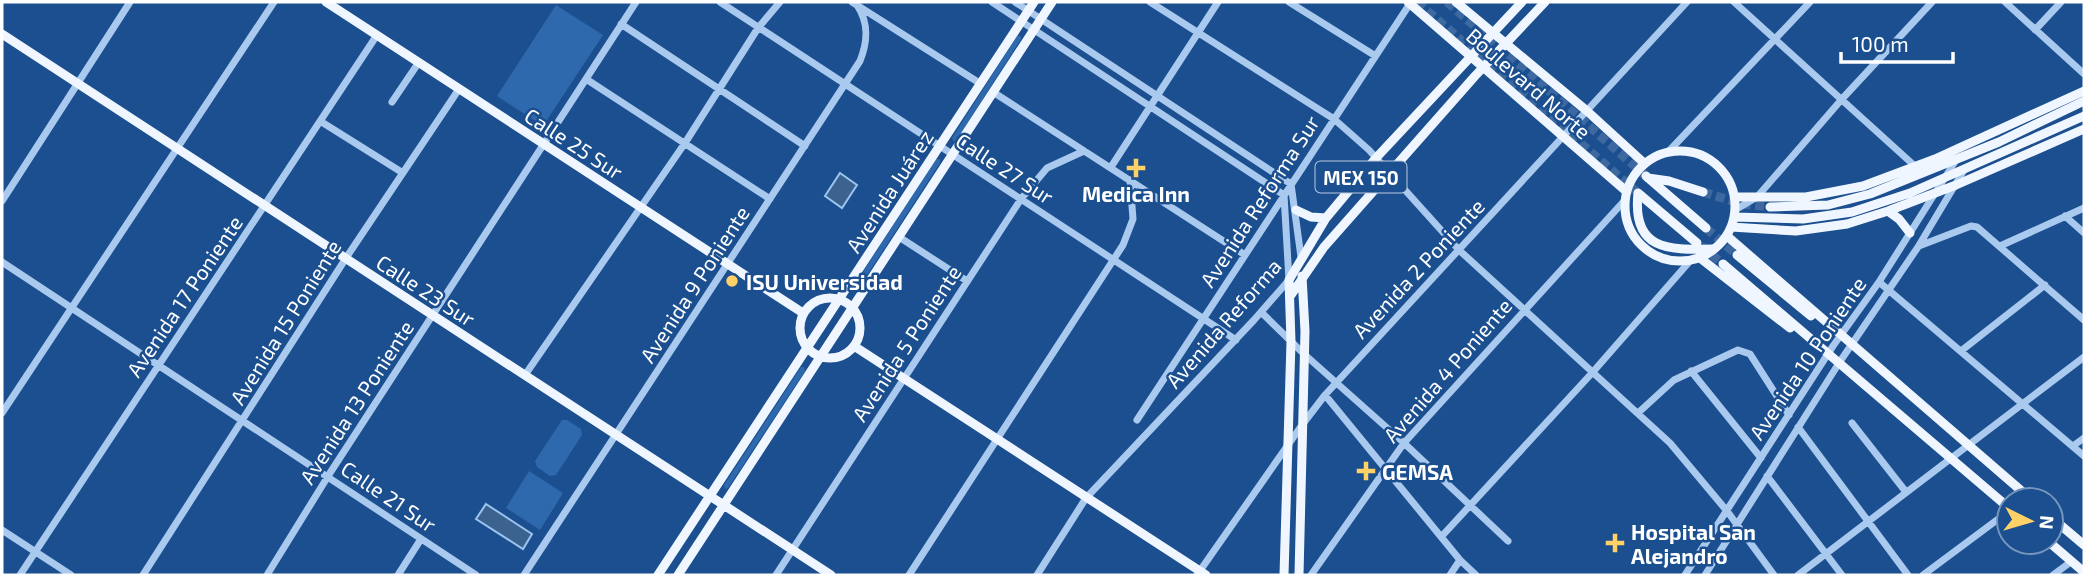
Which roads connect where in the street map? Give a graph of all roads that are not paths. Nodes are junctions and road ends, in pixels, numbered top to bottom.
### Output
1 (130, 2) edge
2 (274, 2) edge
3 (326, 2) edge
4 (636, 2) edge
5 (720, 2) edge
6 (780, 2) edge
7 (992, 2) edge
8 (1015, 2) edge
9 (1052, 2) edge
10 (1150, 2) edge
11 (1217, 2) edge
12 (1289, 2) edge
13 (1409, 2) edge
14 (1456, 2) edge
15 (1522, 2) edge
16 (1545, 2) edge
17 (1687, 2) edge
18 (1734, 2) edge
19 (1810, 2) edge
20 (1932, 2) edge
21 (2005, 2) edge
22 (2061, 2) edge
23 (855, 3) edge
24 (1031, 6) edge
25 (1040, 19) junction
26 (1022, 21) junction
27 (621, 24) junction
28 (758, 28) junction
29 (1034, 29) junction
30 (2035, 30) junction
31 (1198, 33) junction
32 (1493, 33) junction
33 (2, 34) edge
34 (377, 35) junction
35 (1775, 40) junction
36 (1506, 43) junction
37 (1374, 55) junction
38 (1472, 57) junction
39 (419, 62) junction
40 (1483, 67) junction
41 (2084, 74) edge
42 (586, 79) junction
43 (78, 84) junction
44 (845, 84) junction
45 (981, 84) junction
46 (459, 89) junction
47 (720, 89) junction
48 (2084, 91) edge
49 (993, 92) junction
50 (1157, 95) junction
51 (1842, 99) junction
52 (2084, 101) edge
53 (393, 102) dead end
54 (1150, 105) junction
55 (1587, 111) junction
56 (2084, 116) edge
57 (1334, 119) junction
58 (320, 121) junction
59 (2084, 130) edge
60 (1563, 137) junction
61 (544, 144) junction
62 (685, 144) junction
63 (805, 146) junction
64 (939, 146) junction
65 (177, 148) junction
66 (1084, 151) junction
67 (1669, 151) junction
68 (953, 154) junction
69 (1376, 158) junction
70 (1956, 159) junction
71 (1644, 163) junction
72 (1111, 167) junction
73 (1964, 170) junction
74 (1921, 171) junction
75 (402, 173) junction
76 (1389, 175) junction
77 (1130, 180) junction
78 (1942, 180) junction
79 (1291, 184) junction
80 (1956, 185) junction
81 (1703, 192) tunnel mouth
82 (1933, 194) junction
83 (1284, 195) junction
84 (1625, 195) junction
85 (1735, 197) junction
86 (1757, 197) junction
87 (770, 199) junction
88 (1021, 199) junction
89 (2, 201) edge
90 (265, 206) junction
91 (641, 207) junction
92 (1770, 207) tunnel mouth
93 (2084, 208) edge
94 (1297, 210) junction
95 (1888, 211) junction
96 (2065, 216) junction
97 (1326, 218) junction
98 (1732, 222) junction
99 (1706, 228) tunnel mouth
100 (1910, 233) junction
101 (2084, 233) edge
102 (899, 237) junction
103 (1697, 243) tunnel mouth
104 (2000, 246) junction
105 (1918, 247) junction
106 (1715, 249) junction
107 (1459, 250) junction
108 (1245, 255) junction
109 (1737, 256) tunnel mouth
110 (1301, 257) junction
111 (346, 258) junction
112 (1695, 259) junction
113 (1114, 260) junction
114 (2, 262) edge
115 (728, 264) junction
116 (1723, 264) tunnel mouth
117 (1302, 277) junction
118 (1289, 279) junction
119 (967, 281) junction
120 (1878, 282) junction
121 (2045, 285) junction
122 (1888, 290) junction
123 (1291, 295) junction
124 (839, 299) junction
125 (71, 308) junction
126 (852, 308) junction
127 (1524, 309) junction
128 (1261, 312) junction
129 (803, 313) junction
130 (433, 315) junction
131 (1203, 318) junction
132 (2084, 320) edge
133 (1841, 336) junction
134 (1236, 340) junction
135 (1291, 342) junction
136 (1851, 345) junction
137 (854, 346) junction
138 (807, 348) junction
139 (1961, 351) junction
140 (1304, 354) junction
141 (1828, 354) junction
142 (821, 357) junction
143 (2084, 357) edge
144 (1839, 363) junction
145 (159, 366) junction
146 (1691, 371) junction
147 (1592, 373) junction
148 (525, 375) junction
149 (904, 378) junction
150 (1336, 383) junction
151 (1325, 395) junction
152 (2022, 404) junction
153 (2, 413) edge
154 (1638, 413) junction
155 (1788, 415) junction
156 (243, 420) junction
157 (1137, 420) dead end
158 (1852, 423) dead end
159 (1302, 425) junction
160 (1798, 427) junction
161 (616, 435) junction
162 (2084, 438) edge
163 (997, 439) junction
164 (1404, 443) junction
165 (1289, 444) junction
166 (1967, 445) junction
167 (2073, 446) junction
168 (2084, 456) edge
169 (1761, 458) junction
170 (1950, 458) junction
171 (1385, 468) junction
172 (1767, 476) junction
173 (328, 477) junction
174 (2015, 486) edge
175 (1906, 492) junction
176 (710, 496) junction
177 (1086, 498) junction
178 (1995, 498) edge
179 (724, 505) junction
180 (1471, 506) junction
181 (1727, 511) junction
182 (1868, 521) junction
183 (1995, 521) edge
184 (1738, 524) junction
185 (2065, 529) edge
186 (2, 530) edge
187 (1442, 536) junction
188 (421, 538) junction
189 (1508, 541) dead end
190 (2084, 545) edge
191 (792, 550) junction
192 (35, 552) junction
193 (1826, 554) junction
194 (2065, 555) edge
195 (1460, 560) junction
196 (2072, 561) junction
197 (2084, 572) edge
198 (1201, 574) edge
199 (20, 575) edge
200 (71, 575) edge
201 (143, 575) edge
202 (267, 575) edge
203 (398, 575) edge
204 (476, 575) edge
205 (524, 575) edge
206 (658, 575) edge
207 (678, 575) edge
208 (776, 575) edge
209 (831, 575) edge
210 (909, 575) edge
211 (1037, 575) edge
212 (1284, 575) edge
213 (1298, 575) edge
214 (1311, 575) edge
215 (1450, 575) edge
216 (1476, 575) edge
217 (1685, 575) edge
218 (1704, 575) edge
219 (1774, 575) edge
220 (1798, 575) edge
221 (1842, 575) edge
222 (1908, 575) edge
223 (1923, 575) edge
224 (2053, 575) edge

1 - 43 street
2 - 65 street
3 - 34 main road, Calle 25 Sur
4 - 27 street, Avenida 13 Poniente
5 - 28 street, Calle 27 Sur
6 - 28 street
7 - 26 street
8 - 24 street
9 - 25 main road, Avenida Juárez
10 - 31 street
11 - 31 street
12 - 37 street
13 - 37 street, Avenida Reforma Sur
13 - 38 main road, Boulevard Norte
14 - 32 main road, Boulevard Norte
15 - 32 main road, Avenida Reforma / MEX 150
16 - 36 main road, Avenida Reforma / MEX 150
17 - 55 street, Avenida 2 Poniente
18 - 35 street
19 - 35 street
20 - 51 street
21 - 30 street
22 - 30 street
23 - 44 street, Avenida 9 Poniente
23 - 45 street
24 - 25 street
24 - 26 main road, Avenida Juárez
25 - 29 main road, Avenida Juárez
25 - 50 street
26 - 29 street
26 - 45 main road, Avenida Juárez
27 - 42 street, Avenida 13 Poniente
27 - 47 street
28 - 44 street, Calle 27 Sur
28 - 47 street
29 - 49 main road, Avenida Juárez
29 - 54 street
30 - 41 street
31 - 50 street
31 - 57 street
32 - 36 main road, Boulevard Norte
32 - 38 main road, Avenida Reforma / MEX 150
33 - 43 main road, Calle 23 Sur
34 - 39 main road, Calle 25 Sur
34 - 58 street, Avenida 17 Poniente
35 - 51 street
35 - 67 street
36 - 40 main road, Avenida Reforma / MEX 150
36 - 55 main road, Boulevard Norte
37 - 57 street, Avenida Reforma Sur
38 - 40 main road, Boulevard Norte
38 - 69 main road, Avenida Reforma / MEX 150
39 - 46 main road, Calle 25 Sur
39 - 53 street
40 - 60 main road, Boulevard Norte
40 - 76 main road, Avenida Reforma / MEX 150
42 - 61 street, Avenida 13 Poniente
42 - 62 street
43 - 65 main road, Calle 23 Sur
43 - 89 street
44 - 63 street, Avenida 9 Poniente
44 - 64 street, Calle 27 Sur
45 - 64 main road, Avenida Juárez
46 - 61 main road, Calle 25 Sur
46 - 75 street, Avenida 15 Poniente
47 - 62 street
47 - 63 street
48 - 74 main road
49 - 66 street
49 - 68 main road, Avenida Juárez
50 - 54 street
50 - 79 street
51 - 74 street
51 - 86 street
52 - 70 main road
54 - 72 street
54 - 83 street
55 - 60 street, Avenida 2 Poniente
55 - 71 main road, Boulevard Norte
56 - 73 main road
57 - 69 street
57 - 79 street, Avenida Reforma Sur
58 - 75 street
58 - 90 street, Avenida 17 Poniente
59 - 80 main road
60 - 84 main road, Boulevard Norte
60 - 107 street, Avenida 2 Poniente
61 - 91 main road, Calle 25 Sur
61 - 130 street, Avenida 13 Poniente
62 - 87 street
62 - 91 street
63 - 87 street, Avenida 9 Poniente
64 - 68 street, Calle 27 Sur
64 - 124 main road, Avenida Juárez
65 - 90 main road, Calle 23 Sur
65 - 125 street
66 - 72 street
66 - 88 street, Avenida 5 Poniente
67 - 71 main road
67 - 85 main road
68 - 88 street, Calle 27 Sur
68 - 102 main road, Avenida Juárez
69 - 76 street
69 - 97 main road, Avenida Reforma / MEX 150
70 - 74 main road
70 - 78 street, Avenida 10 Poniente
71 - 84 main road
72 - 77 street
73 - 78 main road
73 - 80 street, Avenida 10 Poniente
74 - 86 main road
74 - 92 main road
75 - 111 street, Avenida 15 Poniente
76 - 107 street
76 - 117 main road, Avenida Reforma / MEX 150
77 - 108 street
77 - 113 street
78 - 82 street, Avenida 10 Poniente
78 - 98 main road
79 - 83 street, Avenida Reforma Sur
79 - 94 street
80 - 82 main road
80 - 105 street, Avenida 10 Poniente
81 - 99 main road
82 - 95 main road
82 - 100 street, Avenida 10 Poniente
83 - 108 street, Avenida Reforma Sur
83 - 118 street
84 - 112 main road
84 - 127 street, Avenida 4 Poniente
85 - 86 main road
85 - 98 main road
86 - 98 street
87 - 115 street, Avenida 9 Poniente
88 - 113 street, Calle 27 Sur
88 - 119 street, Avenida 5 Poniente
90 - 111 main road, Calle 23 Sur
90 - 145 street, Avenida 17 Poniente
91 - 115 main road, Calle 25 Sur
91 - 148 street
93 - 96 street
94 - 97 main road
94 - 110 street
95 - 98 main road
95 - 100 main road
96 - 101 street
96 - 104 street
97 - 110 main road, Avenida Reforma / MEX 150
98 - 106 main road
98 - 133 main road
100 - 120 street, Avenida 10 Poniente
102 - 119 street
102 - 126 main road, Avenida Juárez
103 - 106 main road
104 - 105 street
104 - 121 street
105 - 122 street, Avenida 10 Poniente
106 - 112 main road
107 - 127 street
107 - 150 street, Avenida 2 Poniente
108 - 131 street, Avenida Reforma Sur
109 - 133 main road
110 - 117 main road
110 - 118 main road, Avenida Reforma / MEX 150
111 - 130 main road, Calle 23 Sur
111 - 156 street, Avenida 15 Poniente
112 - 141 main road
112 - 147 street
113 - 131 street, Calle 27 Sur
113 - 163 street
114 - 125 street, Calle 21 Sur
115 - 129 main road, Calle 25 Sur
115 - 161 street, Avenida 9 Poniente
116 - 141 main road
117 - 123 main road, Avenida Reforma / MEX 150
117 - 140 main road
118 - 123 main road
118 - 128 street, Avenida Reforma / MEX 150
119 - 149 street, Avenida 5 Poniente
120 - 122 street
120 - 133 street, Avenida 10 Poniente
121 - 132 street
121 - 139 street
122 - 136 street, Avenida 10 Poniente
122 - 139 street
123 - 135 main road
124 - 126 main road
124 - 129 main road
124 - 138 main road, Avenida Juárez
125 - 145 street, Calle 21 Sur
125 - 153 street
126 - 137 main road
126 - 142 main road, Avenida Juárez
127 - 147 street
127 - 164 street, Avenida 4 Poniente
128 - 134 street, Avenida Reforma / MEX 150
128 - 135 street
129 - 138 main road
130 - 148 main road, Calle 23 Sur
130 - 173 street, Avenida 13 Poniente
131 - 134 street, Calle 27 Sur
131 - 157 street, Avenida Reforma Sur
133 - 136 main road
133 - 141 street, Avenida 10 Poniente
134 - 177 street, Avenida Reforma / MEX 150
135 - 140 street
135 - 165 main road
136 - 144 street, Avenida 10 Poniente
136 - 166 main road
137 - 142 main road
137 - 149 main road
138 - 142 main road
138 - 176 main road, Avenida Juárez
139 - 152 street
140 - 150 street
140 - 159 main road
141 - 144 main road
141 - 155 street, Avenida 10 Poniente
142 - 179 main road, Avenida Juárez
143 - 152 street
144 - 160 street, Avenida 10 Poniente
144 - 170 main road
145 - 156 street, Calle 21 Sur
145 - 192 street, Avenida 17 Poniente
146 - 154 street
146 - 155 street
146 - 169 street
147 - 154 street
147 - 180 street
148 - 161 main road, Calle 23 Sur
149 - 163 main road
149 - 191 street, Avenida 5 Poniente
150 - 151 street, Avenida 2 Poniente
150 - 164 street
151 - 159 street, Avenida 2 Poniente
151 - 171 street
152 - 166 street
152 - 167 street
154 - 181 street
155 - 169 street, Avenida 10 Poniente
156 - 173 street, Calle 21 Sur
156 - 201 street, Avenida 15 Poniente
158 - 175 street
159 - 165 street, Avenida 2 Poniente
159 - 213 main road
160 - 172 street, Avenida 10 Poniente
160 - 182 street
161 - 176 main road, Calle 23 Sur
161 - 205 street, Avenida 9 Poniente
162 - 167 street
163 - 177 main road
163 - 210 street
164 - 171 street, Avenida 4 Poniente
164 - 180 street
165 - 198 street, Avenida 2 Poniente
165 - 212 main road
166 - 170 street
166 - 174 main road
167 - 168 street
169 - 181 street, Avenida 10 Poniente
170 - 175 street
170 - 178 main road
171 - 187 street
171 - 214 street, Avenida 4 Poniente
172 - 184 street, Avenida 10 Poniente
172 - 193 street
173 - 188 street, Calle 21 Sur
173 - 202 street, Avenida 13 Poniente
175 - 182 street
176 - 179 main road, Calle 23 Sur
176 - 206 main road, Avenida Juárez
177 - 198 main road
177 - 211 street, Avenida Reforma / MEX 150
179 - 191 main road, Calle 23 Sur
179 - 207 main road, Avenida Juárez
180 - 187 street
180 - 189 street
181 - 184 street
181 - 217 street, Avenida 10 Poniente
182 - 193 street
182 - 222 street
183 - 223 street
184 - 218 street, Avenida 10 Poniente
184 - 219 street
185 - 190 main road
186 - 192 street
187 - 195 street
188 - 203 street
188 - 204 street, Calle 21 Sur
191 - 208 street, Avenida 5 Poniente
191 - 209 main road, Calle 23 Sur
192 - 199 street, Avenida 17 Poniente
192 - 200 street
193 - 220 street
193 - 221 street
194 - 196 main road
195 - 215 street
195 - 216 street
196 - 197 main road
196 - 224 street

